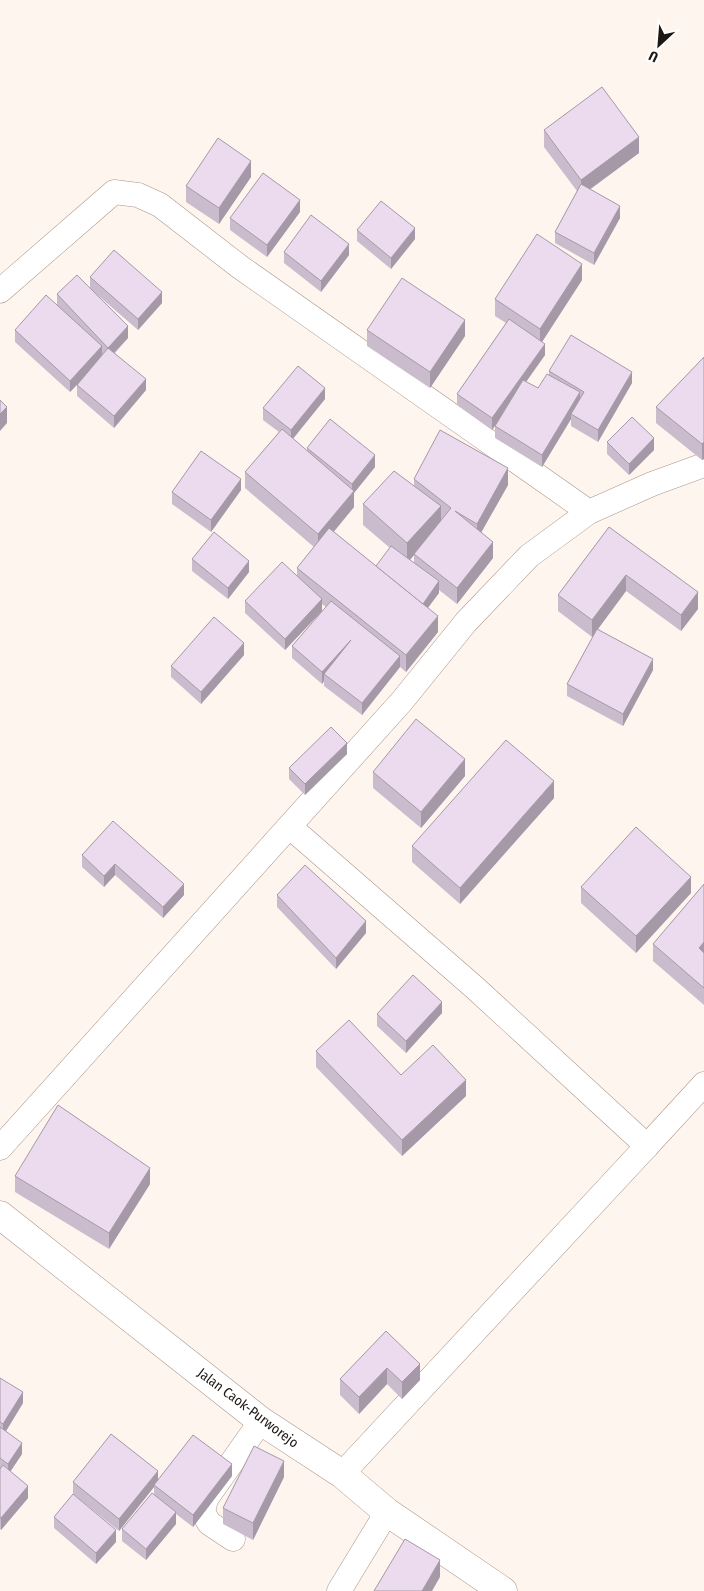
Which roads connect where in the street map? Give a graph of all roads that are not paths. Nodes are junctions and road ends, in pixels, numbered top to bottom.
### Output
1 (0, 291) edge
2 (704, 465) edge
3 (589, 512) junction
4 (290, 827) junction
5 (704, 1084) edge
6 (647, 1146) junction
7 (0, 1148) edge
8 (0, 1215) edge
9 (261, 1420) junction
10 (342, 1474) junction
11 (387, 1512) junction
12 (233, 1539) dead end
13 (339, 1591) edge
14 (503, 1591) edge

1 - 3 street
2 - 3 street
3 - 4 street
4 - 6 street
4 - 7 street
5 - 6 street
6 - 10 street
8 - 9 street, Jalan Caok-Purworejo
9 - 10 street, Jalan Caok-Purworejo
9 - 12 street
10 - 11 street, Jalan Caok-Purworejo
11 - 13 street
11 - 14 street, Jalan Caok-Purworejo

